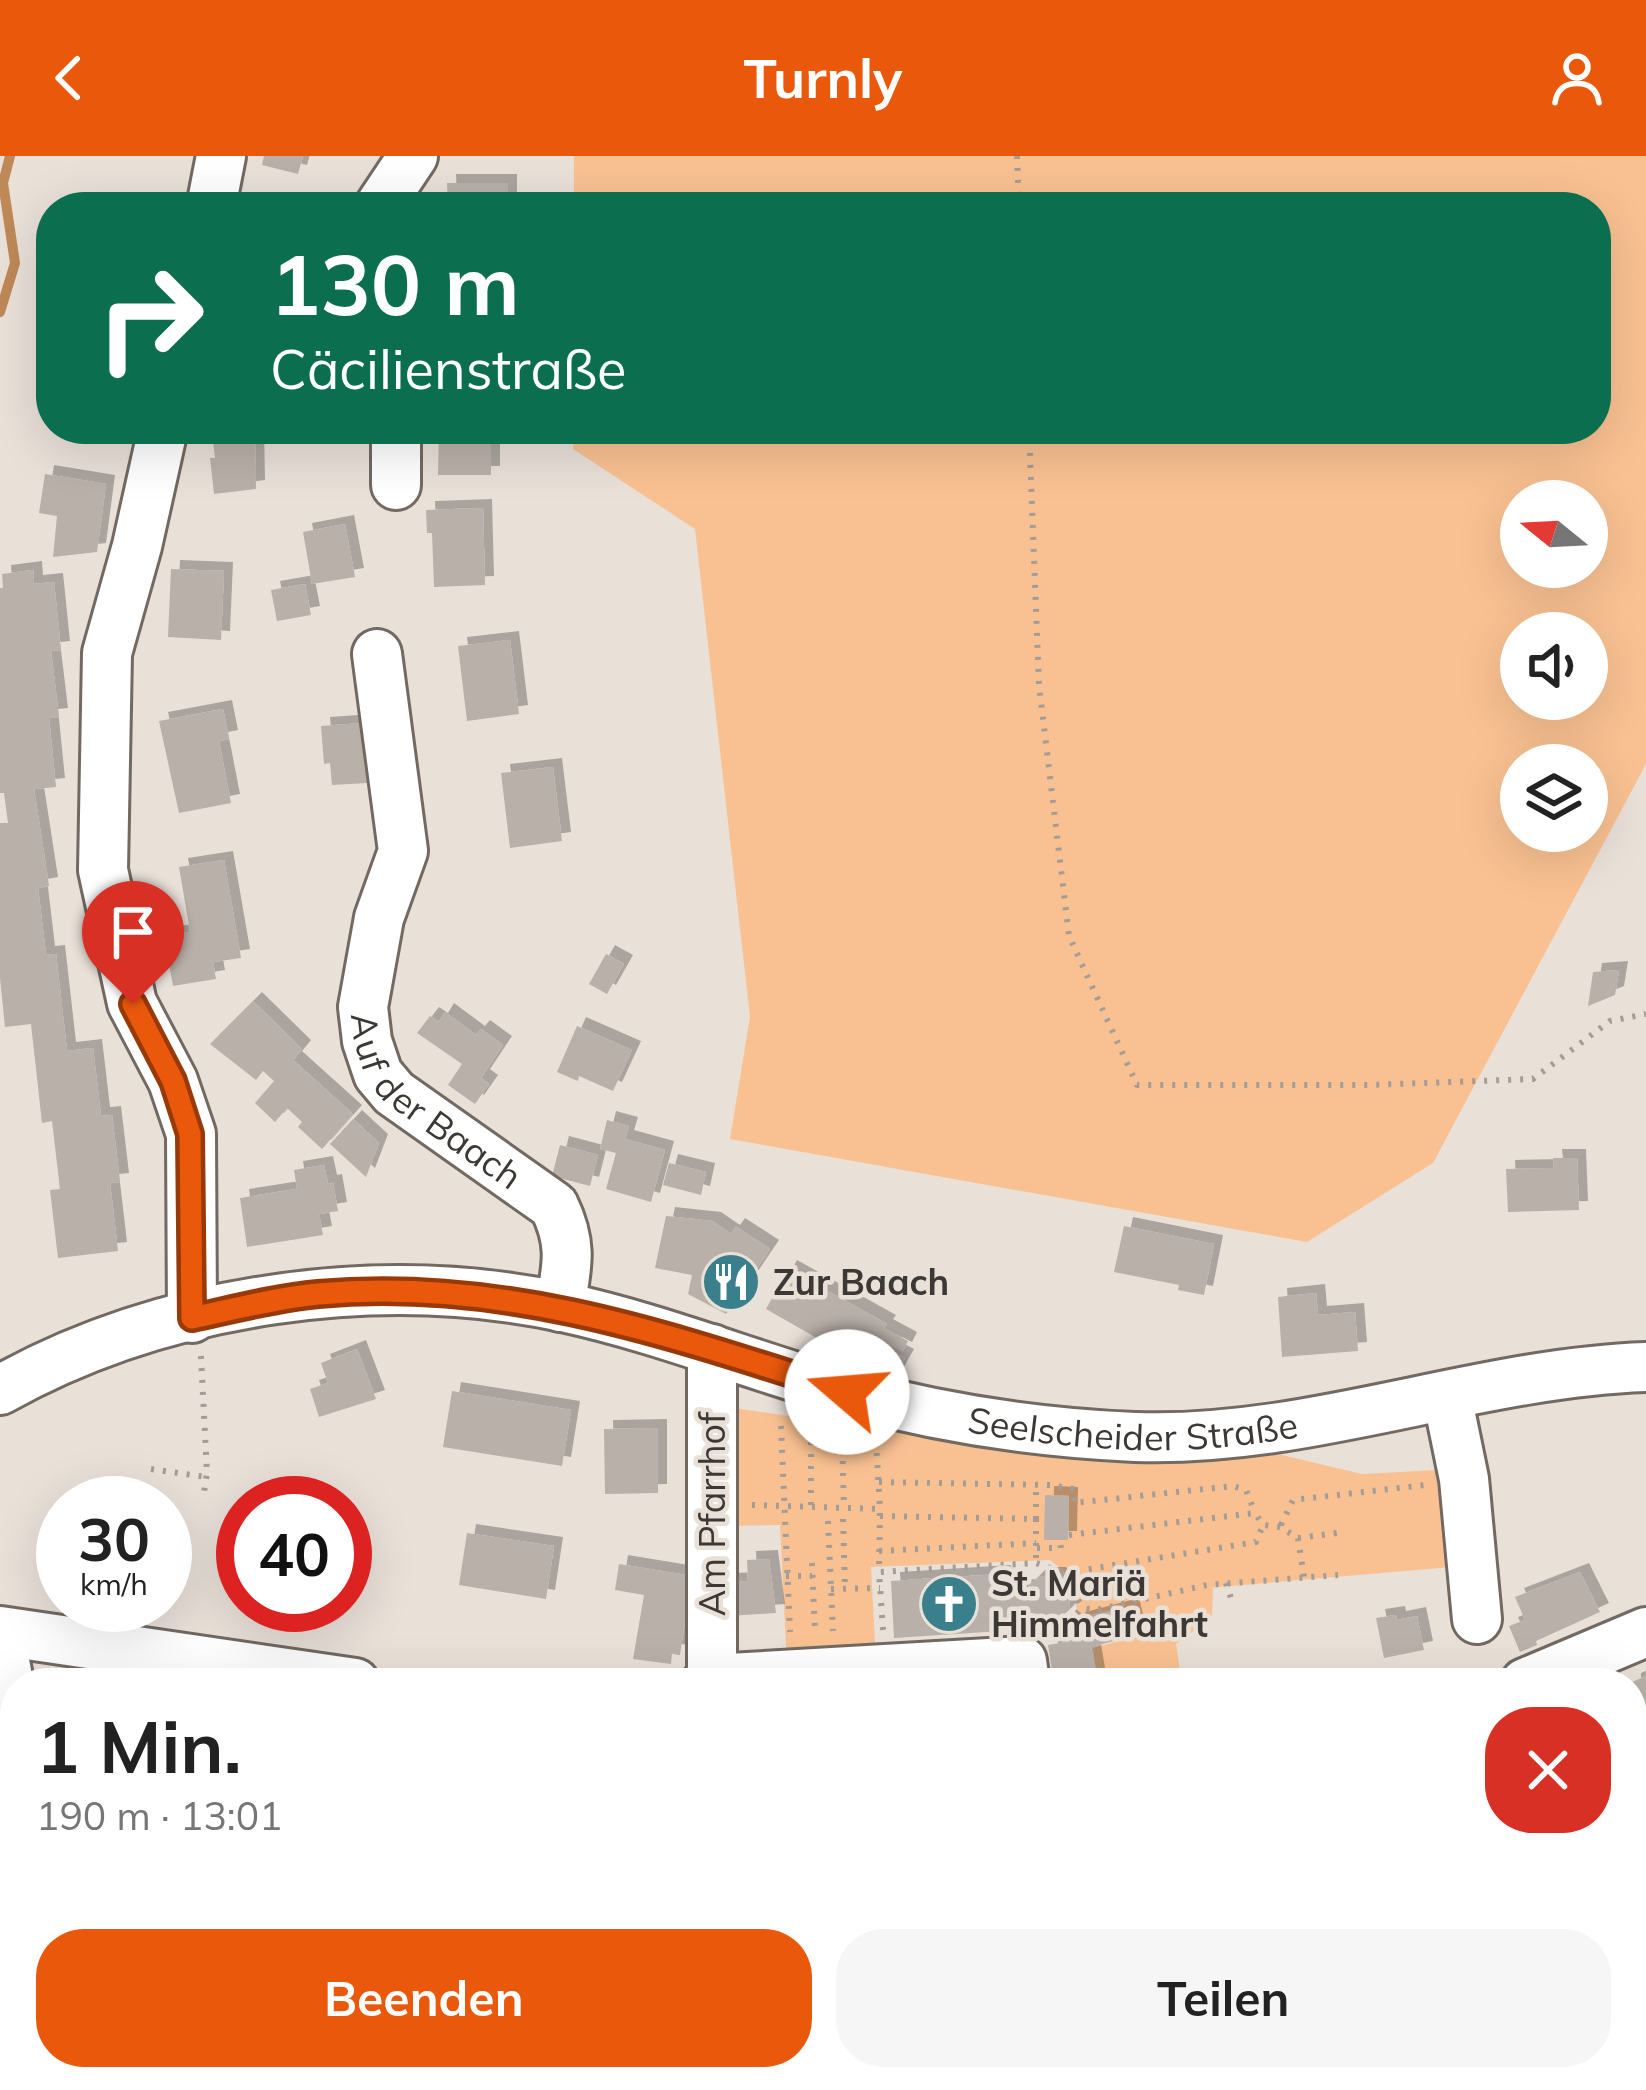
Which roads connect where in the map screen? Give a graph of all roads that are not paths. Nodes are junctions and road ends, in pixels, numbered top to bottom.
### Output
1 (221, 156) edge
2 (413, 156) edge
3 (214, 192) edge
4 (388, 192) edge
5 (160, 444) edge
6 (396, 444) edge
7 (396, 485) dead end
8 (377, 655) dead end
9 (560, 1306) junction
10 (192, 1318) junction
11 (712, 1348) junction
12 (1646, 1367) edge
13 (0, 1390) edge
14 (1447, 1396) junction
15 (1477, 1619) dead end
16 (1646, 1632) edge
17 (0, 1633) edge
18 (6, 1668) edge
19 (249, 1668) edge
20 (709, 1668) edge
21 (1561, 1668) edge

1 - 3 street
2 - 4 street
5 - 10 street
6 - 7 street
8 - 9 street, Auf der Baach
9 - 10 street, Seelscheider Straße
9 - 11 street, Seelscheider Straße
10 - 13 street, Seelscheider Straße
11 - 14 street, Seelscheider Straße
11 - 20 street, Am Pfarrhof
12 - 14 street, Seelscheider Straße
14 - 15 street
16 - 21 street
17 - 18 street
17 - 19 street

